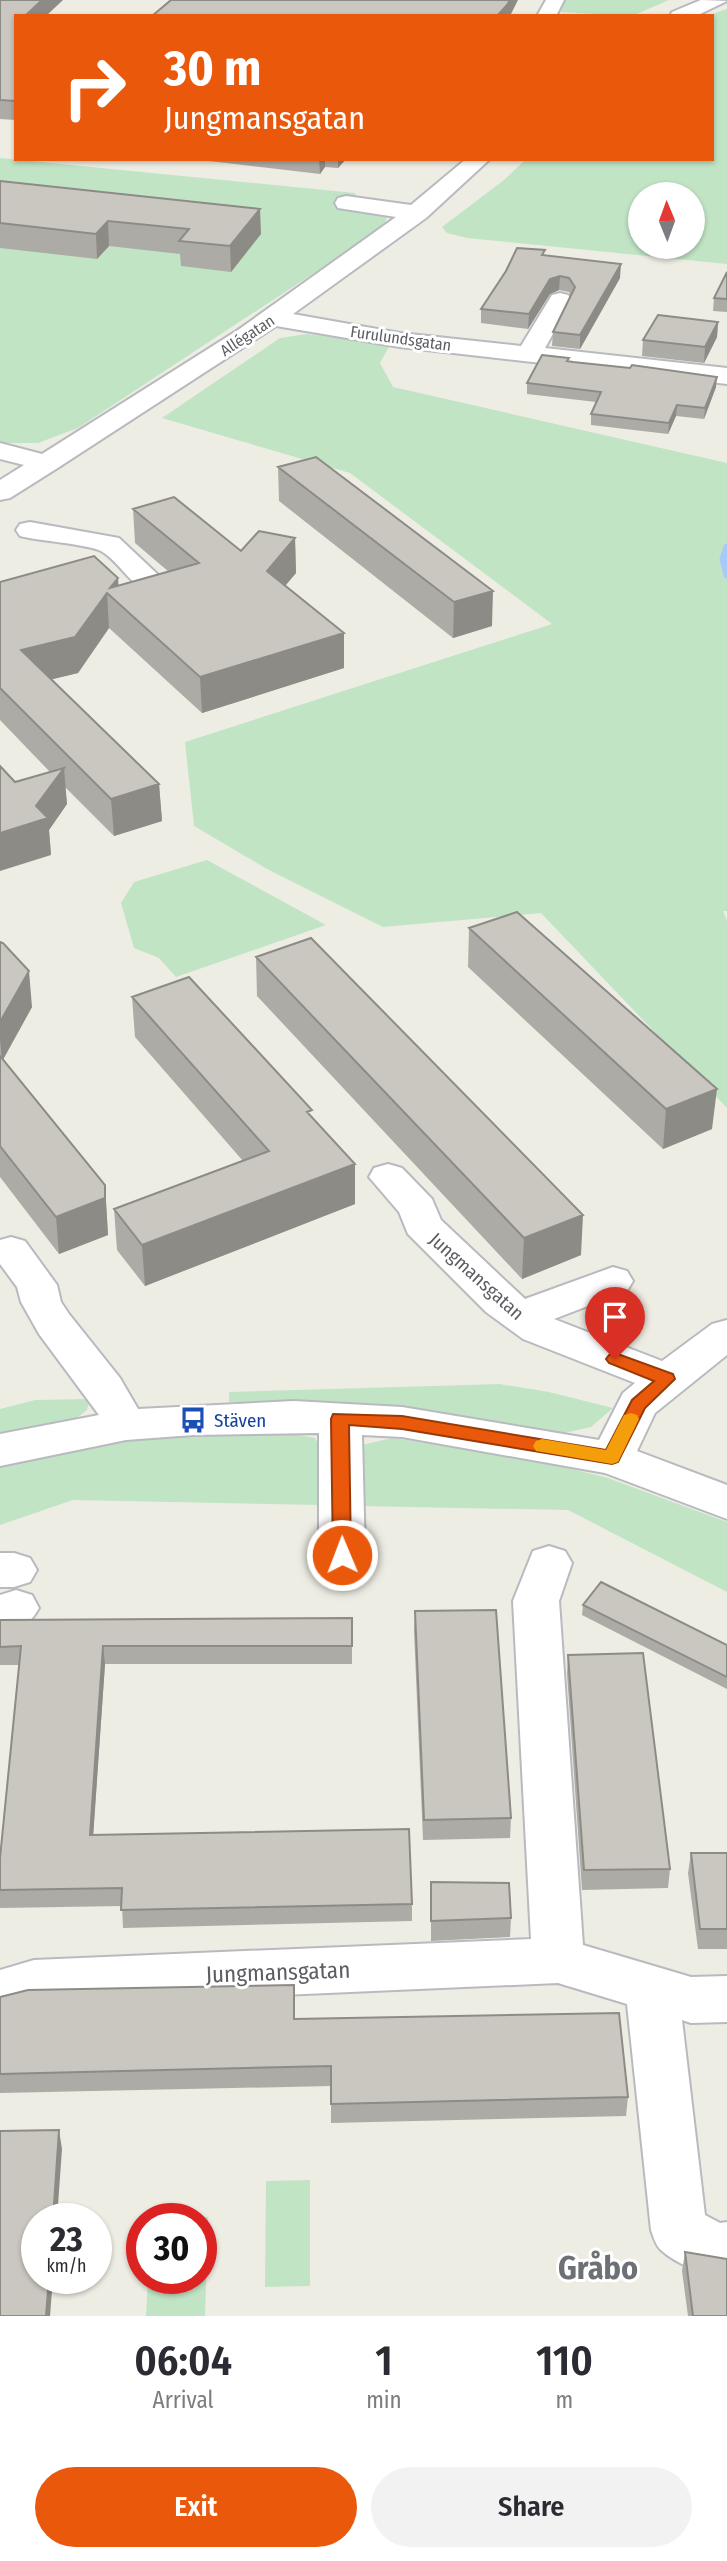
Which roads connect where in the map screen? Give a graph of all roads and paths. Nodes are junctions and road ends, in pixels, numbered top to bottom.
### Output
1 (718, 0) edge
2 (684, 14) edge
3 (477, 161) edge
4 (346, 203) dead end
5 (418, 213) junction
6 (560, 300) dead end
7 (274, 318) junction
8 (529, 354) junction
9 (727, 376) edge
10 (0, 452) edge
11 (47, 463) junction
12 (0, 492) edge
13 (30, 530) dead end
14 (151, 590) edge
15 (388, 1177) dead end
16 (11, 1250) dead end
17 (613, 1281) dead end
18 (520, 1317) junction
19 (727, 1334) edge
20 (667, 1379) junction
21 (340, 1419) junction
22 (126, 1425) junction
23 (0, 1450) edge
24 (612, 1458) junction
25 (727, 1503) edge
26 (342, 1555) dead end
27 (549, 1563) dead end
28 (558, 1960) junction
29 (652, 1988) junction
30 (0, 1993) edge
31 (727, 1999) edge
32 (727, 2249) edge

1 - 2 street
3 - 5 street, Allégatan
4 - 5 street
5 - 7 street, Allégatan
6 - 8 street
7 - 8 street, Furulundsgatan
7 - 11 street, Allégatan
8 - 9 street, Furulundsgatan
10 - 11 street
11 - 12 street, Allégatan
13 - 14 street
15 - 18 street, Jungmansgatan
16 - 22 street
17 - 18 street
18 - 20 street, Jungmansgatan
19 - 20 street
20 - 24 street
21 - 22 street
21 - 24 street
21 - 26 street
22 - 23 street
24 - 25 street
27 - 28 street
28 - 29 street, Jungmansgatan
28 - 30 street, Jungmansgatan
29 - 31 street, Jungmansgatan
29 - 32 street

